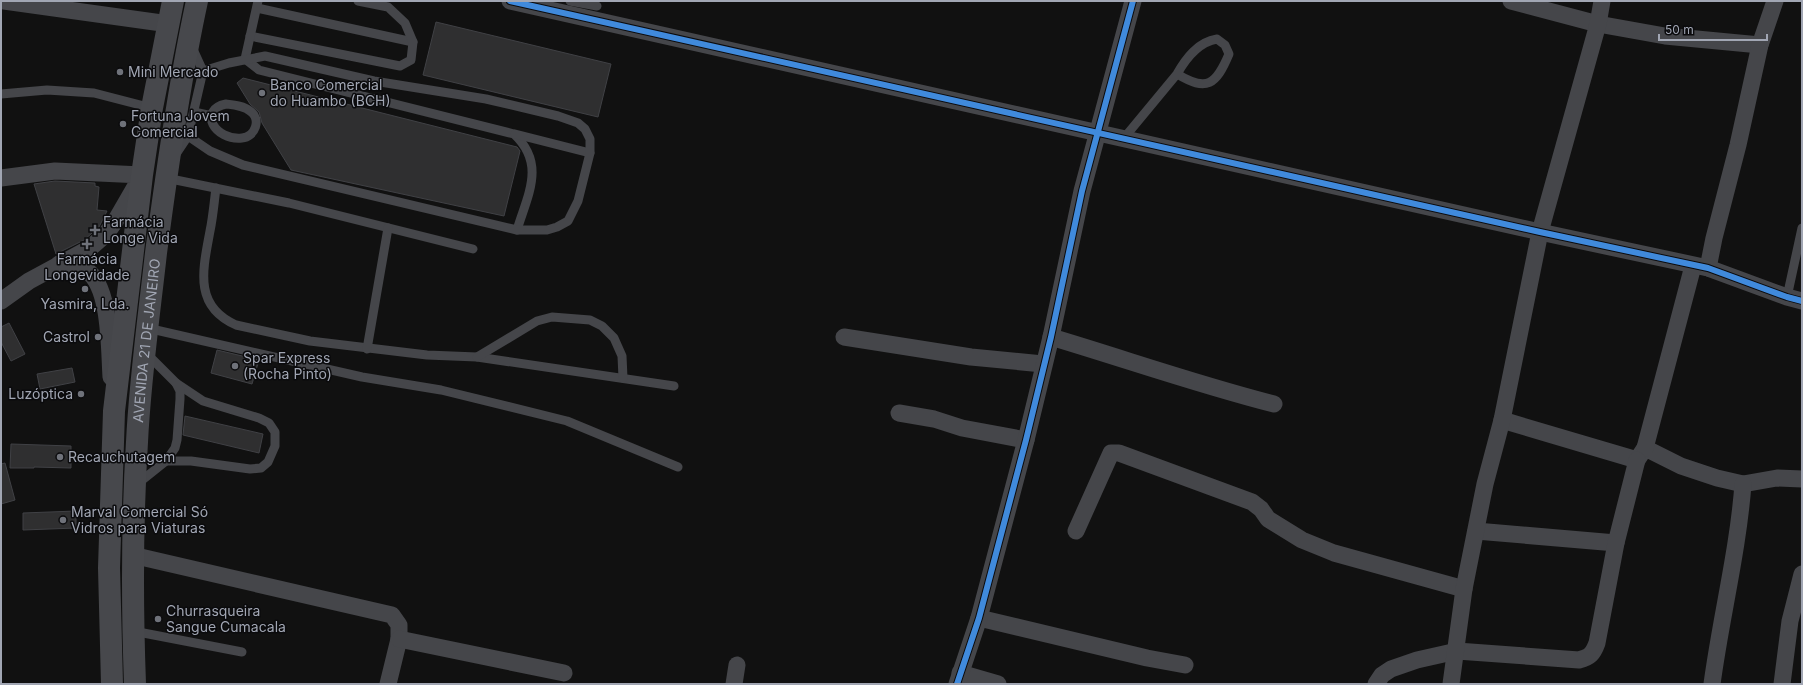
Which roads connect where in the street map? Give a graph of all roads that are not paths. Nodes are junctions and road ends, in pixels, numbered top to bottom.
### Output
1 (4, 1) edge
2 (173, 1) edge
3 (197, 1) edge
4 (358, 1) edge
5 (510, 1) edge
6 (570, 1) edge
7 (1133, 1) edge
8 (1511, 1) edge
9 (1602, 1) edge
10 (1775, 1) edge
11 (258, 4) edge
12 (597, 6) dead end
13 (169, 24) junction
14 (1598, 24) junction
15 (250, 36) junction
16 (189, 39) junction
17 (413, 42) junction
18 (1760, 45) junction
19 (245, 59) junction
20 (203, 71) junction
21 (1177, 74) junction
22 (1, 94) edge
23 (152, 108) junction
24 (194, 112) junction
25 (212, 116) junction
26 (1098, 133) junction
27 (514, 134) junction
28 (188, 136) junction
29 (1124, 138) junction
30 (590, 153) junction
31 (167, 171) junction
32 (142, 175) junction
33 (1, 178) edge
34 (216, 188) junction
35 (388, 228) junction
36 (1802, 228) edge
37 (517, 230) junction
38 (1540, 232) junction
39 (473, 249) dead end
40 (59, 264) junction
41 (1701, 267) junction
42 (1794, 299) edge
43 (1, 301) edge
44 (147, 328) junction
45 (1050, 337) junction
46 (844, 338) dead end
47 (367, 348) junction
48 (145, 352) junction
49 (477, 357) junction
50 (1043, 364) junction
51 (623, 378) junction
52 (176, 382) junction
53 (674, 386) dead end
54 (1274, 404) dead end
55 (114, 411) junction
56 (899, 413) dead end
57 (1502, 420) junction
58 (1026, 440) junction
59 (1641, 454) junction
60 (166, 461) junction
61 (678, 467) dead end
62 (1802, 479) edge
63 (1743, 484) junction
64 (135, 486) junction
65 (1076, 531) dead end
66 (1476, 531) junction
67 (1616, 542) junction
68 (132, 555) junction
69 (1802, 574) edge
70 (1464, 588) junction
71 (979, 618) junction
72 (133, 631) junction
73 (399, 639) junction
74 (1457, 650) junction
75 (242, 652) dead end
76 (737, 665) dead end
77 (1185, 665) dead end
78 (564, 673) dead end
79 (958, 679) edge
80 (112, 684) edge
81 (135, 684) edge
82 (388, 684) edge
83 (734, 684) edge
84 (998, 684) edge
85 (1376, 684) edge
86 (1452, 684) edge
87 (1712, 684) edge
88 (1782, 684) edge

1 - 13 street
2 - 13 main road, AVENIDA 21 DE JANEIRO
3 - 16 main road, AVENIDA 21 DE JANEIRO
4 - 17 lane
5 - 26 street
6 - 12 lane
7 - 26 street
8 - 14 street
9 - 14 street
10 - 18 street
11 - 15 lane
11 - 17 lane
13 - 23 main road, AVENIDA 21 DE JANEIRO
14 - 18 street
14 - 38 street
15 - 17 lane
15 - 19 lane
16 - 20 lane
16 - 31 main road, AVENIDA 21 DE JANEIRO
18 - 41 street
19 - 20 lane
19 - 27 lane
19 - 30 lane
20 - 24 lane
21 - 21 lane
21 - 29 lane
22 - 23 lane
23 - 32 main road, AVENIDA 21 DE JANEIRO
24 - 25 lane
24 - 28 lane
25 - 25 lane
26 - 29 street
26 - 45 street
27 - 30 lane
27 - 37 lane
28 - 31 lane
28 - 37 lane
29 - 38 street
30 - 37 lane
31 - 34 lane
31 - 44 main road, AVENIDA 21 DE JANEIRO
32 - 33 street
32 - 40 street
32 - 55 main road, AVENIDA 21 DE JANEIRO
34 - 35 lane
34 - 47 lane
35 - 39 lane
35 - 47 lane
36 - 42 lane
38 - 41 street
38 - 57 street
40 - 43 street
40 - 55 street
41 - 42 street
41 - 59 street
44 - 48 main road, AVENIDA 21 DE JANEIRO
44 - 61 lane
45 - 50 street
45 - 54 street
46 - 50 street
47 - 49 lane
48 - 52 lane
48 - 64 main road, AVENIDA 21 DE JANEIRO
49 - 51 lane
49 - 51 lane
50 - 58 street
51 - 53 lane
52 - 60 lane
52 - 60 lane
55 - 80 main road, AVENIDA 21 DE JANEIRO
56 - 58 street
57 - 59 street
57 - 66 street
58 - 71 street
59 - 63 street
59 - 67 street
60 - 64 lane
62 - 63 street
63 - 87 street
64 - 68 main road, AVENIDA 21 DE JANEIRO
65 - 70 street
66 - 67 street
66 - 70 street
67 - 74 street
68 - 72 main road, AVENIDA 21 DE JANEIRO
68 - 73 street
69 - 88 street
70 - 74 street
71 - 77 street
71 - 79 street
72 - 75 lane
72 - 81 main road, AVENIDA 21 DE JANEIRO
73 - 78 street
73 - 82 street
74 - 85 street
74 - 86 street
76 - 83 street
79 - 84 street

